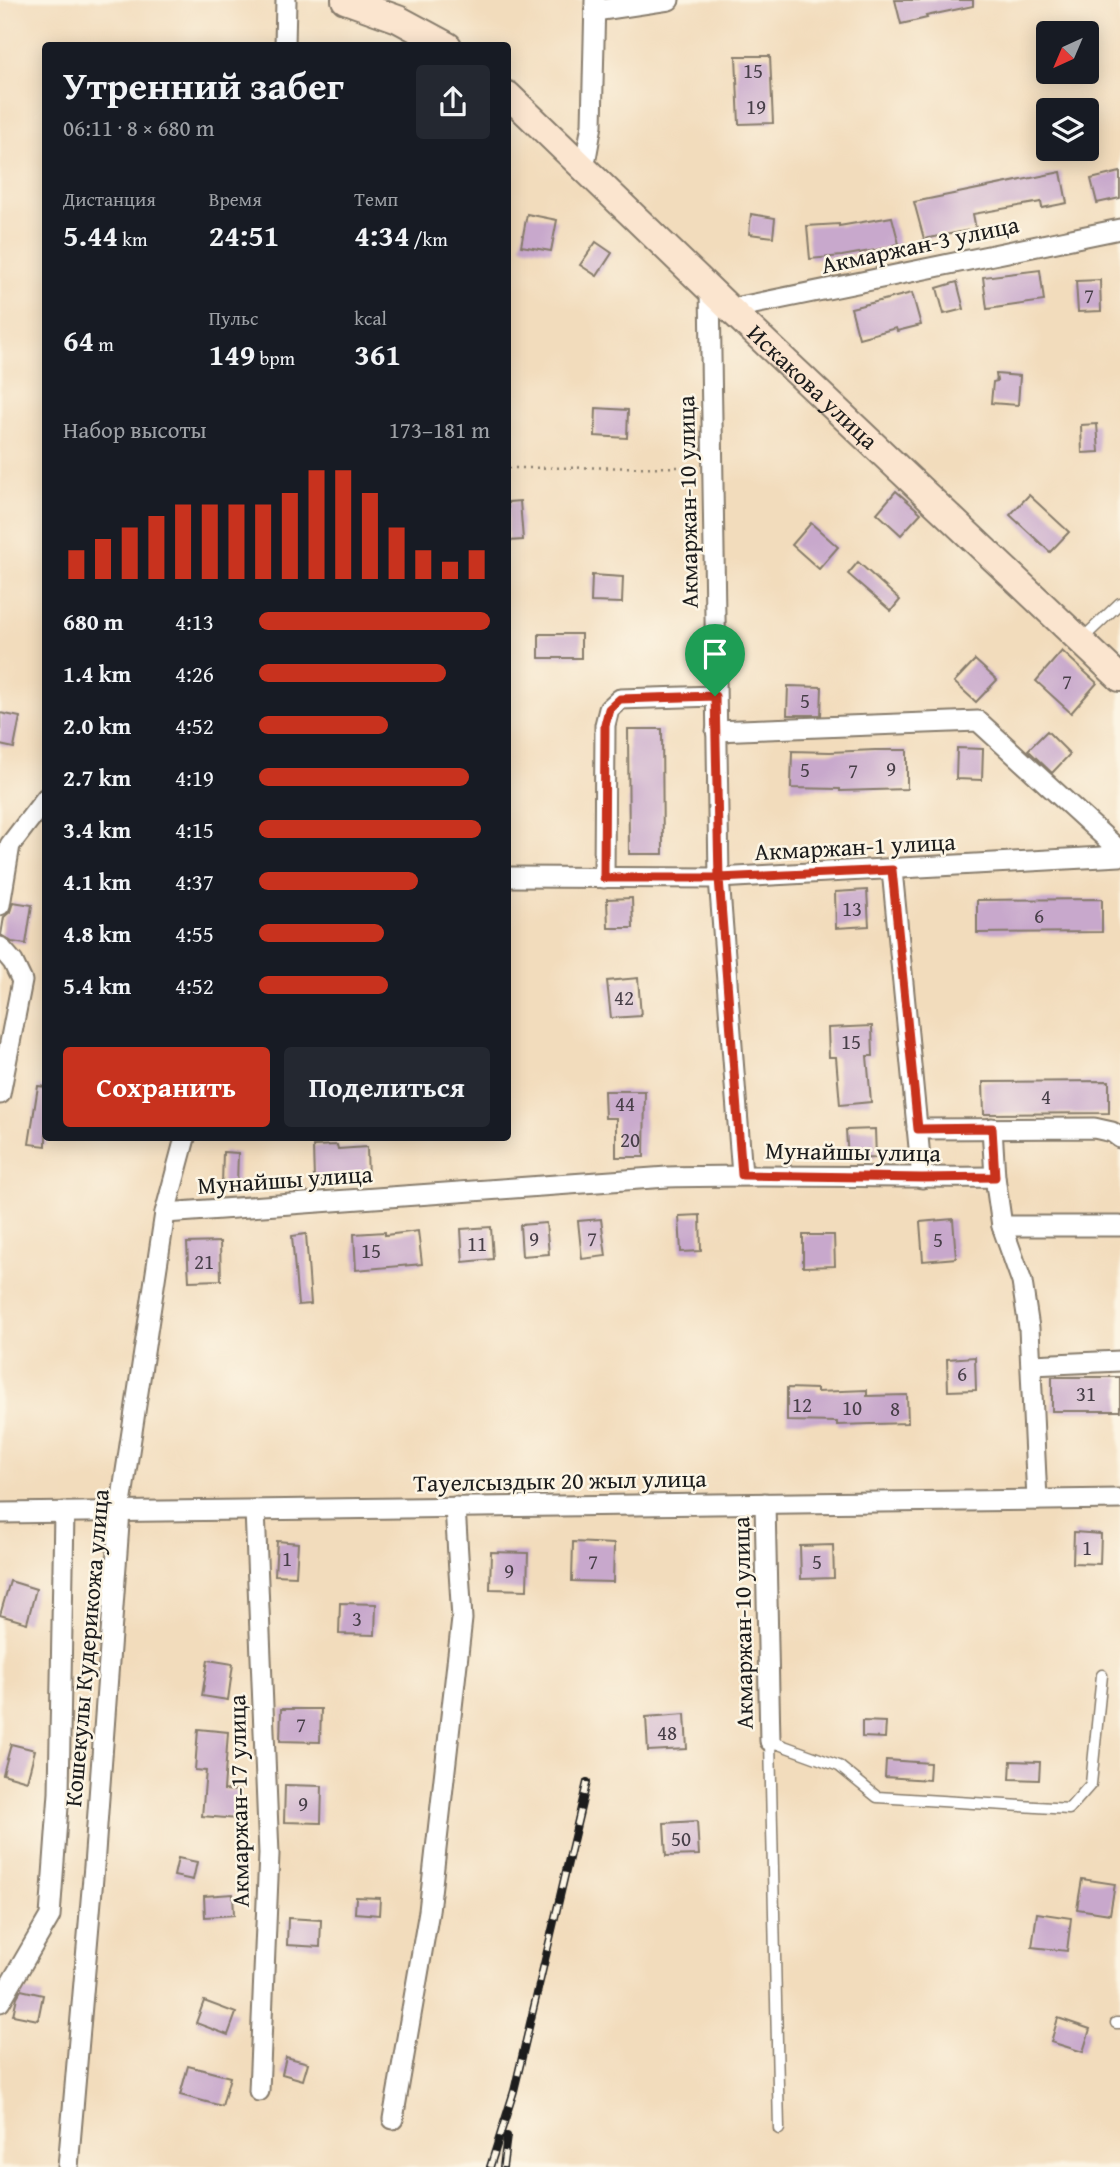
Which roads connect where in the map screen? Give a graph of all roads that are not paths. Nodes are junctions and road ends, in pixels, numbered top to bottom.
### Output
1 (286, 0) edge
2 (345, 0) edge
3 (669, 0) edge
4 (595, 5) edge
5 (285, 42) edge
6 (441, 42) edge
7 (511, 98) edge
8 (584, 169) junction
9 (1120, 229) edge
10 (710, 289) junction
11 (730, 309) junction
12 (1120, 603) edge
13 (1080, 640) junction
14 (1120, 678) edge
15 (715, 696) junction
16 (716, 731) junction
17 (42, 804) edge
18 (1120, 851) edge
19 (1120, 856) edge
20 (892, 870) junction
21 (511, 877) edge
22 (604, 878) junction
23 (719, 878) junction
24 (0, 905) edge
25 (0, 947) edge
26 (0, 1094) edge
27 (992, 1128) junction
28 (918, 1129) junction
29 (1120, 1138) edge
30 (184, 1141) edge
31 (742, 1175) junction
32 (995, 1177) junction
33 (922, 1178) junction
34 (165, 1213) junction
35 (1002, 1226) junction
36 (1120, 1226) edge
37 (1120, 1361) edge
38 (1032, 1365) junction
39 (1120, 1499) edge
40 (1037, 1500) junction
41 (765, 1503) junction
42 (455, 1507) junction
43 (255, 1510) junction
44 (120, 1511) junction
45 (64, 1512) junction
46 (0, 1513) edge
47 (1102, 1675) dead end
48 (770, 1741) junction
49 (0, 2002) edge
50 (259, 2091) dead end
51 (393, 2119) dead end
52 (779, 2129) dead end
53 (68, 2167) edge

1 - 5 street
2 - 6 street
3 - 4 street
4 - 8 street
7 - 8 street, Искакова улица
8 - 10 street, Искакова улица
9 - 11 street, Акмаржан-3 улица
10 - 11 street, Искакова улица
10 - 15 street, Акмаржан-10 улица
11 - 13 street, Искакова улица
12 - 13 lane
13 - 14 street, Искакова улица
15 - 16 street, Акмаржан-10 улица
15 - 22 street
16 - 18 street
16 - 23 street, Акмаржан-10 улица
17 - 24 street
19 - 20 street, Акмаржан-1 улица
20 - 23 street, Акмаржан-1 улица
20 - 28 street
21 - 22 street, Акмаржан-1 улица
22 - 23 street, Акмаржан-1 улица
23 - 31 street, Акмаржан-10 улица
25 - 26 street
27 - 28 street
27 - 29 street
27 - 32 street
28 - 33 street
30 - 34 street, Кошекулы Кудерикожа улица
31 - 33 street, Мунайшы улица
31 - 34 street, Мунайшы улица
32 - 33 street, Мунайшы улица
32 - 35 street
34 - 44 street, Кошекулы Кудерикожа улица
35 - 36 street
35 - 38 street
37 - 38 street
38 - 40 street
39 - 40 street, Тауелсыздык 20 жыл улица
40 - 41 street, Тауелсыздык 20 жыл улица
41 - 42 street, Тауелсыздык 20 жыл улица
41 - 48 street, Акмаржан-10 улица
42 - 43 street, Тауелсыздык 20 жыл улица
42 - 51 street
43 - 44 street, Тауелсыздык 20 жыл улица
43 - 50 street, Акмаржан-17 улица
44 - 45 street, Тауелсыздык 20 жыл улица
44 - 53 street, Кошекулы Кудерикожа улица
45 - 46 street, Тауелсыздык 20 жыл улица
45 - 49 street, Кошекулы Кудерикожа улица
47 - 48 lane
48 - 52 lane

